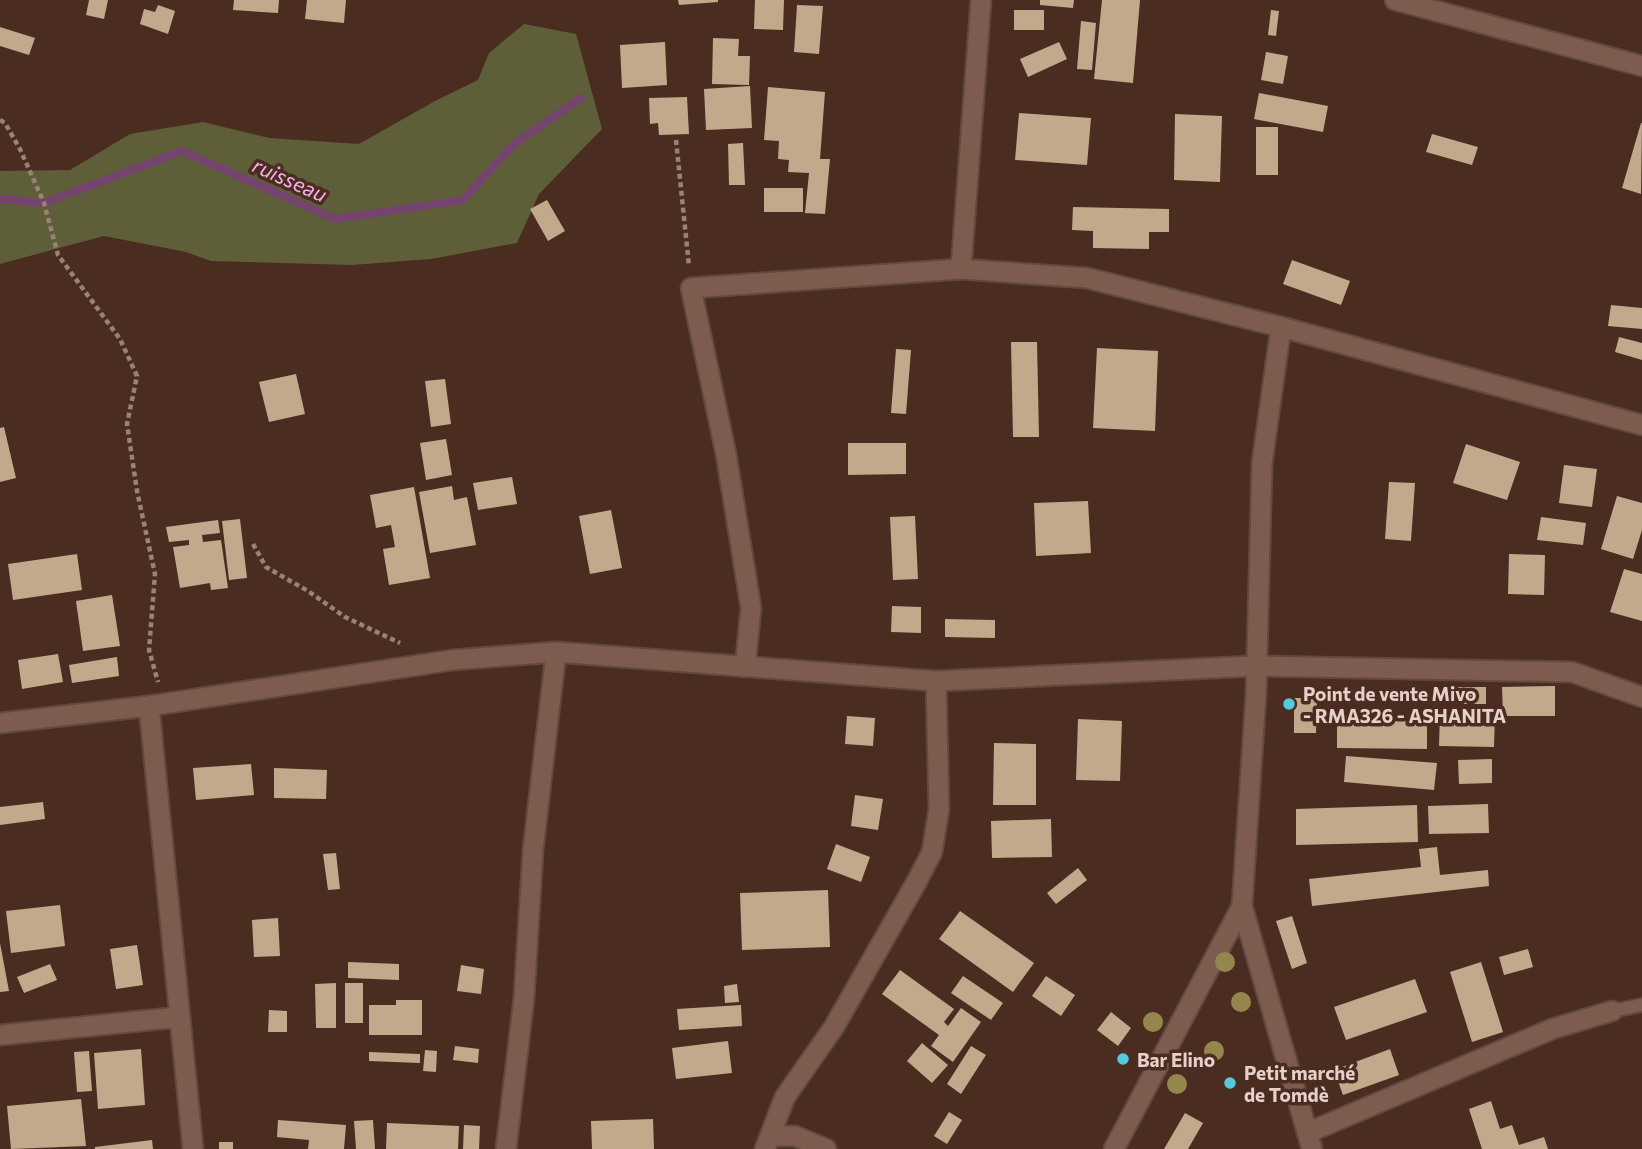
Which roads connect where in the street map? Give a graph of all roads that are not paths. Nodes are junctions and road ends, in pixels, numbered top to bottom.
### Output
1 (981, 0) edge
2 (1395, 0) edge
3 (1642, 66) edge
4 (961, 269) junction
5 (1281, 327) junction
6 (1642, 425) edge
7 (556, 652) junction
8 (1255, 666) junction
9 (745, 667) junction
10 (936, 681) junction
11 (1642, 697) edge
12 (156, 704) junction
13 (0, 723) edge
14 (1242, 906) junction
15 (1642, 1005) edge
16 (1612, 1011) joint
17 (180, 1017) junction
18 (0, 1035) edge
19 (1309, 1141) edge
20 (768, 1143) edge
21 (193, 1149) edge
22 (506, 1149) edge
23 (826, 1149) edge
24 (1115, 1149) edge

1 - 4 street
2 - 3 street
4 - 5 street
4 - 9 street
5 - 6 street
5 - 8 street
7 - 9 street
7 - 12 street
7 - 22 street
8 - 10 street
8 - 11 street
8 - 14 street
9 - 10 street
10 - 20 street
12 - 13 street
12 - 17 street
14 - 19 street
14 - 24 street
15 - 16 lane
16 - 19 street
17 - 18 street
17 - 21 street
20 - 23 street

